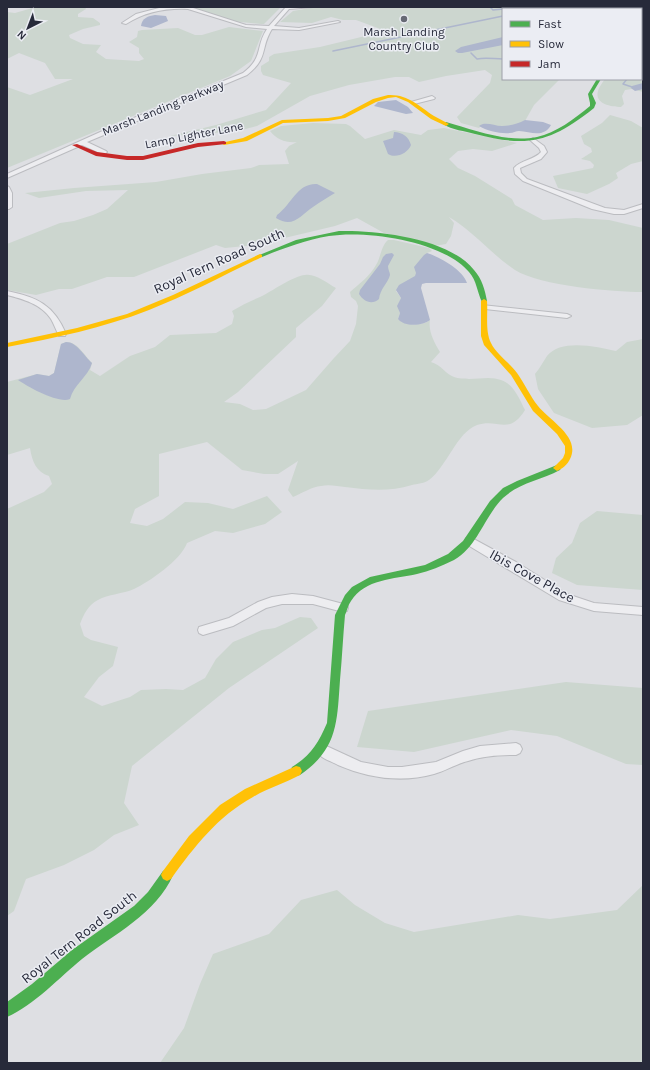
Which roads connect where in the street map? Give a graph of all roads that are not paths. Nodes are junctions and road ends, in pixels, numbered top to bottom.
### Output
1 (172, 7) edge
2 (311, 7) edge
3 (288, 8) edge
4 (338, 22) dead end
5 (124, 23) dead end
6 (270, 27) junction
7 (598, 80) edge
8 (432, 98) dead end
9 (414, 102) junction
10 (533, 140) junction
11 (78, 143) junction
12 (7, 176) edge
13 (7, 188) edge
14 (643, 206) edge
15 (9, 207) dead end
16 (7, 293) edge
17 (484, 307) junction
18 (567, 316) dead end
19 (62, 334) junction
20 (7, 345) edge
21 (470, 541) junction
22 (343, 608) junction
23 (643, 611) edge
24 (204, 630) dead end
25 (516, 749) dead end
26 (322, 750) junction
27 (7, 1010) edge

1 - 5 street
1 - 6 street
2 - 3 street
3 - 6 street, Marsh Landing Parkway
4 - 6 street
6 - 11 street, Marsh Landing Parkway
7 - 10 street, Lamp Lighter Lane
8 - 9 street
9 - 10 street, Lamp Lighter Lane
9 - 11 street, Lamp Lighter Lane
10 - 14 street
11 - 12 street, Marsh Landing Parkway
13 - 15 street
16 - 19 street
17 - 18 street
17 - 19 street, Royal Tern Road South
17 - 21 street, Royal Tern Road South
19 - 20 street, Royal Tern Road South
21 - 22 street, Royal Tern Road South
21 - 23 street, Ibis Cove Place
22 - 24 street
22 - 26 street, Royal Tern Road South
25 - 26 street
26 - 27 street, Royal Tern Road South

